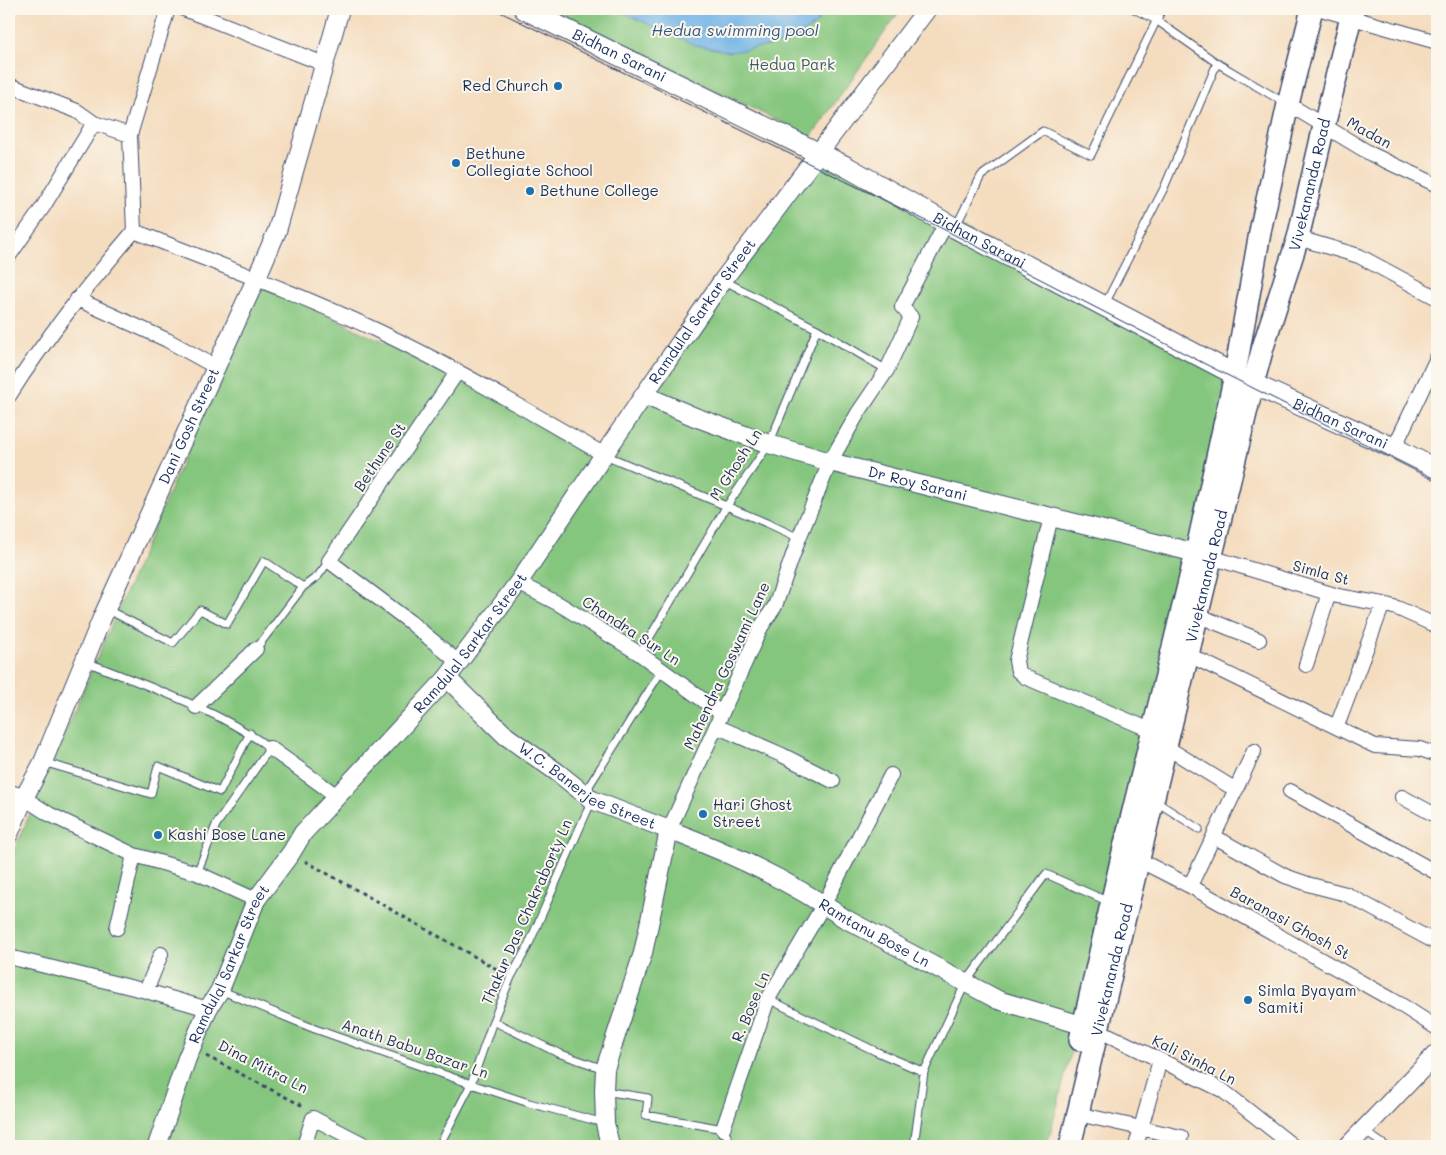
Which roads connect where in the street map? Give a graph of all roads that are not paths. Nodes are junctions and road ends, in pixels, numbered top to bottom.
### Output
1 (168, 9) edge
2 (184, 9) edge
3 (340, 9) edge
4 (524, 9) edge
5 (927, 9) edge
6 (1134, 9) edge
7 (1162, 9) edge
8 (1312, 9) edge
9 (1321, 9) edge
10 (1351, 13) edge
11 (1156, 20) junction
12 (1437, 42) edge
13 (1217, 63) junction
14 (324, 64) junction
15 (9, 86) edge
16 (1288, 104) junction
17 (94, 122) junction
18 (1324, 126) junction
19 (130, 135) junction
20 (818, 153) junction
21 (1437, 185) edge
22 (951, 226) junction
23 (134, 231) junction
24 (1298, 238) junction
25 (9, 256) edge
26 (256, 280) junction
27 (724, 280) junction
28 (1437, 298) edge
29 (77, 299) junction
30 (1103, 307) junction
31 (817, 329) junction
32 (1437, 358) edge
33 (216, 367) junction
34 (888, 370) junction
35 (458, 371) junction
36 (1244, 379) junction
37 (644, 395) junction
38 (9, 396) edge
39 (769, 444) junction
40 (1394, 448) junction
41 (605, 455) junction
42 (830, 462) junction
43 (1437, 470) edge
44 (726, 507) junction
45 (1051, 517) junction
46 (799, 538) junction
47 (1204, 555) junction
48 (329, 561) junction
49 (518, 583) junction
50 (303, 587) junction
51 (1329, 593) junction
52 (1383, 604) junction
53 (106, 609) junction
54 (1197, 614) junction
55 (1437, 626) edge
56 (1259, 640) dead end
57 (256, 649) joint
58 (640, 654) junction
59 (1187, 654) junction
60 (83, 660) junction
61 (458, 662) junction
62 (1306, 665) dead end
63 (662, 670) junction
64 (446, 678) junction
65 (196, 707) junction
66 (718, 720) junction
67 (1337, 726) junction
68 (250, 733) junction
69 (1160, 739) junction
70 (270, 748) junction
71 (1254, 751) dead end
72 (1437, 755) edge
73 (43, 762) junction
74 (891, 775) dead end
75 (832, 781) dead end
76 (1236, 790) junction
77 (1290, 791) dead end
78 (16, 796) edge
79 (337, 796) junction
80 (1402, 797) dead end
81 (592, 800) junction
82 (1152, 800) junction
83 (1437, 816) edge
84 (1199, 829) dead end
85 (669, 830) junction
86 (9, 834) edge
87 (1215, 837) junction
88 (134, 855) junction
89 (1131, 856) junction
90 (196, 872) junction
91 (1437, 873) edge
92 (1190, 886) junction
93 (256, 900) junction
94 (1112, 903) junction
95 (824, 904) junction
96 (117, 928) dead end
97 (1437, 943) edge
98 (161, 954) dead end
99 (9, 957) edge
100 (966, 982) junction
101 (220, 990) junction
102 (146, 991) junction
103 (768, 998) junction
104 (208, 1009) junction
105 (493, 1021) junction
106 (1091, 1028) junction
107 (1437, 1028) edge
108 (1437, 1053) edge
109 (1160, 1060) junction
110 (605, 1069) junction
111 (924, 1072) junction
112 (471, 1084) junction
113 (604, 1091) junction
114 (1078, 1114) junction
115 (605, 1123) junction
116 (1142, 1128) junction
117 (723, 1129) junction
118 (1363, 1130) junction
119 (1181, 1138) dead end
120 (729, 1144) edge
121 (157, 1146) edge
122 (304, 1146) edge
123 (367, 1146) edge
124 (439, 1146) edge
125 (610, 1146) edge
126 (750, 1146) edge
127 (914, 1146) edge
128 (1055, 1146) edge
129 (1070, 1146) edge
130 (1136, 1146) edge
131 (1293, 1146) edge
132 (1348, 1146) edge
133 (1386, 1146) edge

1 - 19 street
2 - 14 street
3 - 14 street, Dani Gosh Street
4 - 20 main road, Bidhan Sarani
5 - 20 street, Ramdulal Sarkar Street
6 - 11 lane
7 - 11 lane
8 - 16 main road, Vivekananda Road
9 - 10 street
10 - 12 street
10 - 18 main road, Vivekananda Road
11 - 13 lane
11 - 22 lane
13 - 16 lane
13 - 30 lane
14 - 26 street, Dani Gosh Street
15 - 17 street
16 - 18 street, Madan
16 - 36 main road, Vivekananda Road
17 - 19 street
17 - 25 street
18 - 21 street, Madan
18 - 24 main road, Vivekananda Road
19 - 23 street
20 - 22 main road, Bidhan Sarani
20 - 27 street, Ramdulal Sarkar Street
22 - 30 main road, Bidhan Sarani
22 - 34 street, Mahendra Goswami Lane
23 - 26 street
23 - 29 street
24 - 28 street
24 - 36 main road, Vivekananda Road
26 - 33 street, Dani Gosh Street
26 - 35 street
27 - 31 lane
27 - 37 street, Ramdulal Sarkar Street
29 - 33 street
29 - 38 street
30 - 36 main road, Bidhan Sarani
31 - 34 lane
31 - 39 lane, M Ghosh Ln
32 - 40 street
33 - 53 street, Dani Gosh Street
34 - 42 street, Mahendra Goswami Lane
35 - 41 street
35 - 48 street, Bethune St
36 - 40 main road, Bidhan Sarani
36 - 47 main road, Vivekananda Road
37 - 39 street, Dr Roy Sarani
37 - 41 street, Ramdulal Sarkar Street
39 - 42 street, Dr Roy Sarani
39 - 44 lane, M Ghosh Ln
40 - 43 main road, Bidhan Sarani
41 - 44 lane
41 - 49 street, Ramdulal Sarkar Street
42 - 45 street, Dr Roy Sarani
42 - 46 street, Mahendra Goswami Lane
44 - 46 lane
44 - 58 lane, M Ghosh Ln
45 - 47 street, Dr Roy Sarani
45 - 69 street
46 - 66 street, Mahendra Goswami Lane
47 - 51 street, Simla St
47 - 54 main road, Vivekananda Road
47 - 69 main road, Vivekananda Road
48 - 50 lane
48 - 61 street
49 - 58 street, Chandra Sur Ln
49 - 61 street, Ramdulal Sarkar Street
50 - 53 lane
50 - 57 lane
51 - 52 street, Simla St
51 - 62 street
52 - 55 street, Simla St
52 - 67 street
53 - 60 street, Dani Gosh Street
54 - 56 street
54 - 59 main road, Vivekananda Road
57 - 65 street
58 - 63 street, Chandra Sur Ln
59 - 67 street
59 - 69 main road, Vivekananda Road
60 - 65 lane
60 - 73 street, Dani Gosh Street
61 - 64 street, Ramdulal Sarkar Street
63 - 66 street, Chandra Sur Ln
63 - 81 lane, Thakur Das Chakraborty Ln
64 - 79 street, Ramdulal Sarkar Street
64 - 81 street, W.C. Banerjee Street
65 - 68 lane
66 - 75 street, Chandra Sur Ln
66 - 85 street, Mahendra Goswami Lane
67 - 72 street
68 - 70 lane
68 - 73 lane
69 - 76 street
69 - 82 main road, Vivekananda Road
69 - 89 main road, Vivekananda Road
70 - 79 street
70 - 90 lane
71 - 76 street
73 - 78 street, Dani Gosh Street
74 - 95 street, R. Bose Ln
76 - 87 street
77 - 91 street
78 - 86 street, Dani Gosh Street
78 - 88 street
79 - 93 street, Ramdulal Sarkar Street
80 - 83 street
81 - 85 street, W.C. Banerjee Street
81 - 105 lane, Thakur Das Chakraborty Ln
82 - 84 lane
82 - 89 main road, Vivekananda Road
85 - 95 street, Ramtanu Bose Ln
85 - 110 street, W.C. Banerjee Street
87 - 92 street
87 - 97 street
88 - 90 street
88 - 96 street
89 - 92 street, Baranasi Ghosh St
89 - 94 main road, Vivekananda Road
89 - 106 main road, Vivekananda Road
90 - 93 street
92 - 107 street, Baranasi Ghosh St
93 - 101 street, Ramdulal Sarkar Street
94 - 100 lane
94 - 106 main road, Vivekananda Road
95 - 100 street, Ramtanu Bose Ln
95 - 103 street, R. Bose Ln
98 - 102 street
99 - 102 street
100 - 106 street, Ramtanu Bose Ln
100 - 111 lane
101 - 104 street, Ramdulal Sarkar Street
101 - 112 lane, Anath Babu Bazar Ln
102 - 104 street
103 - 111 lane
103 - 117 street, R. Bose Ln
104 - 121 street, Ramdulal Sarkar Street
105 - 110 lane
105 - 112 lane, Thakur Das Chakraborty Ln
106 - 109 street, Kali Sinha Ln
106 - 114 main road, Vivekananda Road
106 - 128 main road, Vivekananda Road
108 - 118 street
109 - 116 street
109 - 131 street, Kali Sinha Ln
110 - 113 street, W.C. Banerjee Street
111 - 127 lane
112 - 115 lane, Anath Babu Bazar Ln
112 - 124 lane, Thakur Das Chakraborty Ln
113 - 115 street, W.C. Banerjee Street
113 - 117 lane
114 - 116 street
114 - 129 main road, Vivekananda Road
115 - 125 street, W.C. Banerjee Street
116 - 119 street
116 - 130 street
117 - 120 lane
118 - 132 street
118 - 133 lane
120 - 126 lane
122 - 123 street

